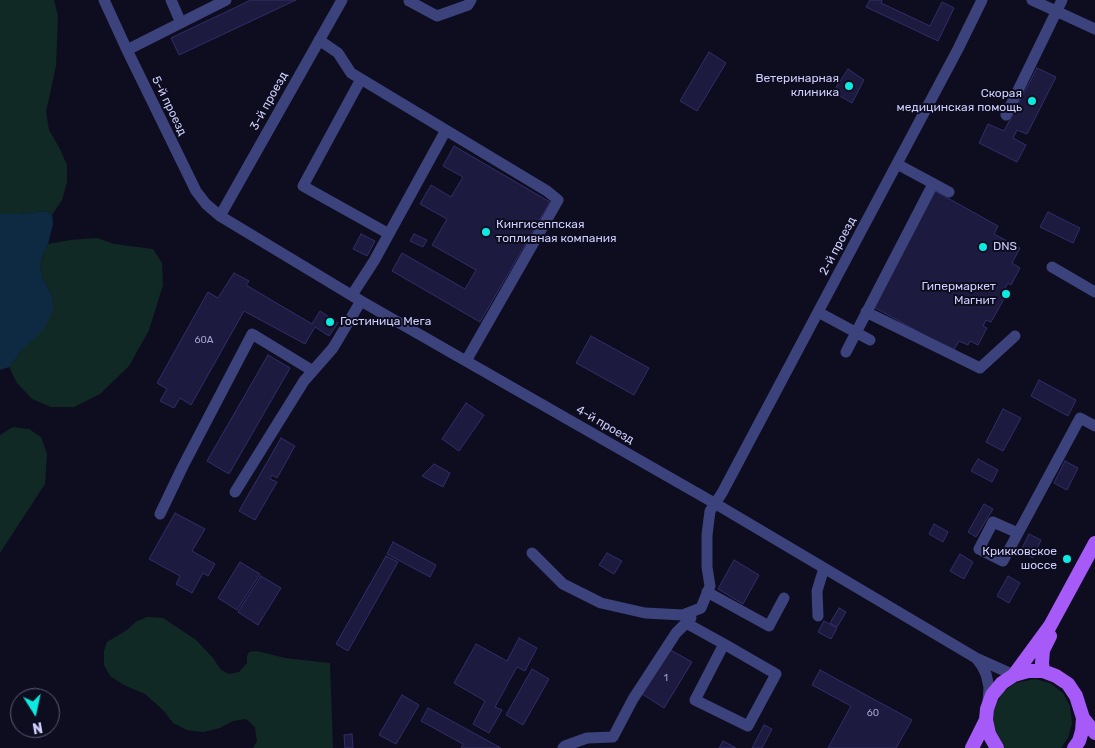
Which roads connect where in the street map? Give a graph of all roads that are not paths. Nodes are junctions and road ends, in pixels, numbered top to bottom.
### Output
1 (104, 0) edge
2 (171, 0) edge
3 (226, 0) edge
4 (342, 0) edge
5 (410, 0) edge
6 (471, 0) edge
7 (982, 0) edge
8 (1032, 0) edge
9 (1062, 0) edge
10 (205, 5) edge
11 (1057, 12) junction
12 (181, 23) junction
13 (1095, 29) edge
14 (319, 40) junction
15 (127, 50) junction
16 (361, 79) junction
17 (1006, 115) dead end
18 (446, 130) junction
19 (897, 164) junction
20 (933, 184) junction
21 (949, 192) dead end
22 (220, 216) junction
23 (389, 234) junction
24 (1052, 267) dead end
25 (1095, 292) edge
26 (357, 298) junction
27 (818, 312) junction
28 (866, 312) junction
29 (856, 332) junction
30 (1015, 336) dead end
31 (870, 340) dead end
32 (846, 352) dead end
33 (466, 361) junction
34 (313, 371) junction
35 (1095, 426) edge
36 (235, 492) dead end
37 (716, 504) junction
38 (160, 514) dead end
39 (1018, 533) dead end
40 (1095, 543) edge
41 (1095, 551) edge
42 (532, 553) dead end
43 (824, 568) junction
44 (707, 592) junction
45 (784, 598) dead end
46 (700, 608) junction
47 (818, 616) dead end
48 (686, 623) junction
49 (724, 644) junction
50 (976, 658) junction
51 (1042, 671) junction
52 (1014, 675) junction
53 (987, 715) junction
54 (1089, 719) edge
55 (1095, 733) edge
56 (563, 748) edge
57 (972, 748) edge
58 (997, 748) edge
59 (1074, 748) edge

1 - 15 street, 5-й проезд
2 - 12 street
3 - 10 street
4 - 14 street, 3-й проезд
5 - 6 street
7 - 19 street, 2-й проезд
8 - 11 street
9 - 11 street
10 - 12 street
11 - 13 street
11 - 17 street
12 - 15 street
14 - 16 street
14 - 22 street, 3-й проезд
15 - 22 street, 5-й проезд
16 - 18 street
16 - 23 street
18 - 23 street
18 - 33 street
19 - 20 street
19 - 27 street, 2-й проезд
20 - 21 street
20 - 28 street
22 - 26 street, 4-й проезд
23 - 26 street
24 - 25 street
26 - 33 street, 4-й проезд
26 - 34 street
27 - 29 street
27 - 37 street, 2-й проезд
28 - 29 street
28 - 30 street
29 - 31 street
29 - 32 street
33 - 37 street, 4-й проезд
34 - 36 street
34 - 38 street
35 - 39 street
37 - 43 street, 4-й проезд
37 - 44 street, 2-й проезд
40 - 52 main road
41 - 51 main road
42 - 46 street
43 - 47 street
43 - 50 street, 4-й проезд
44 - 45 street
44 - 46 street
46 - 48 street
48 - 49 street
48 - 56 street
49 - 49 street
50 - 52 street, 4-й проезд
50 - 53 street
51 - 52 main road
51 - 54 main road
52 - 53 main road
53 - 57 main road
53 - 58 main road
54 - 55 main road
54 - 59 main road

